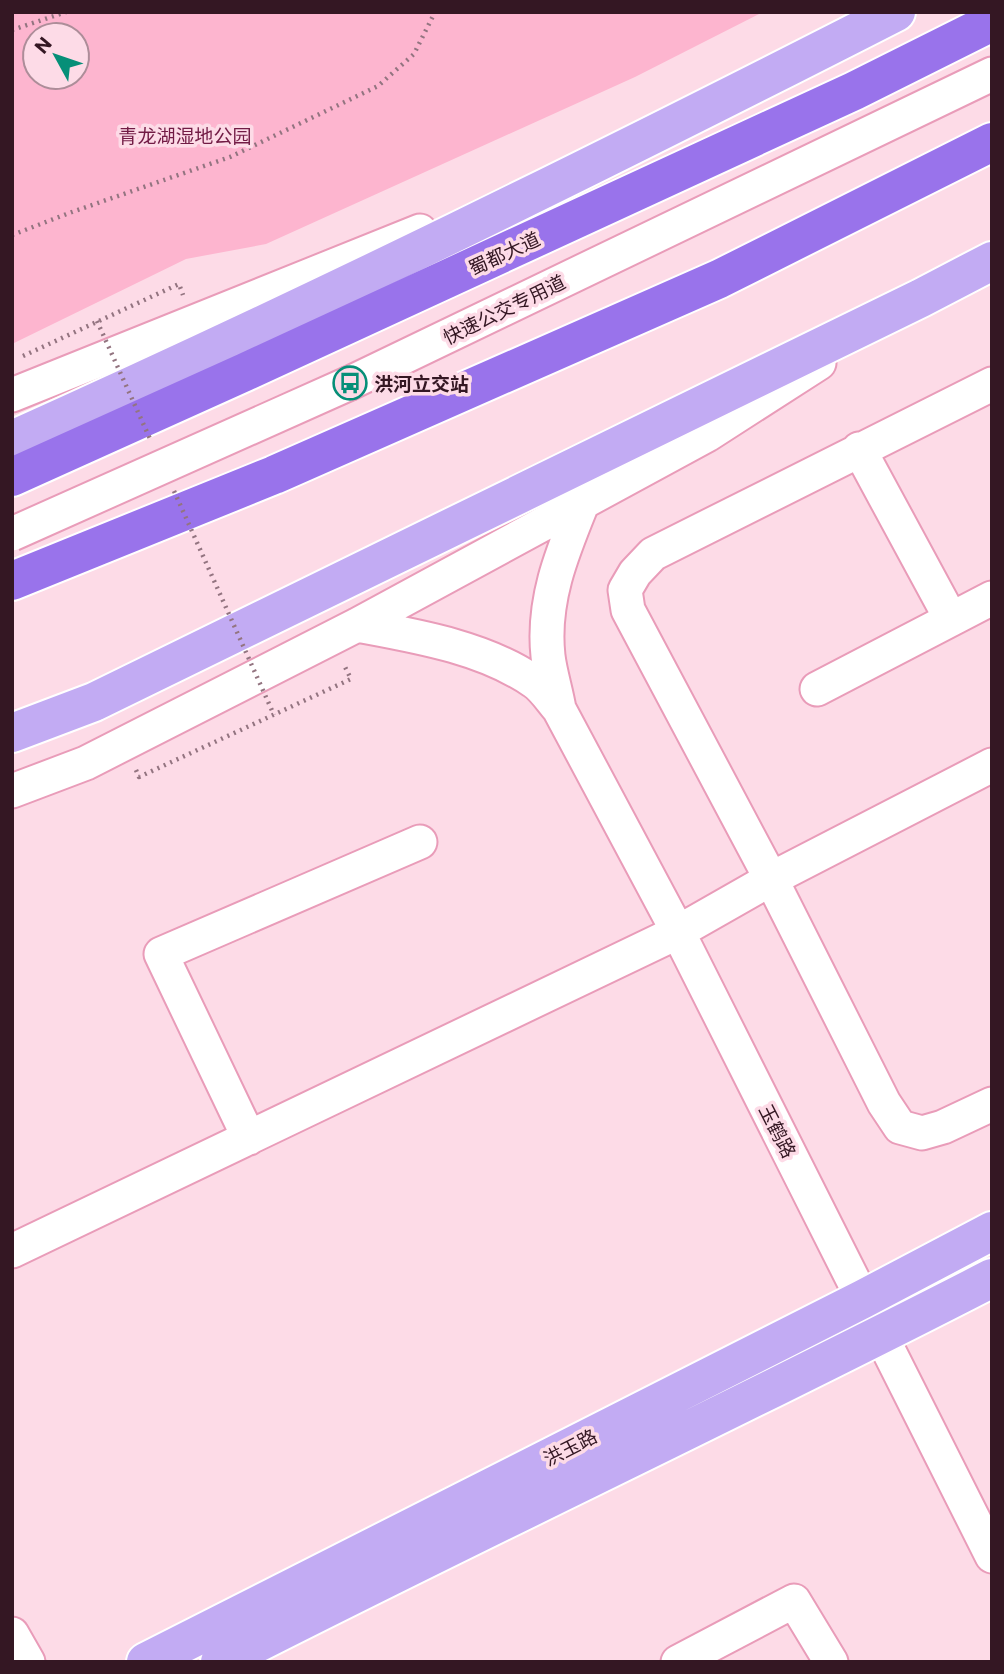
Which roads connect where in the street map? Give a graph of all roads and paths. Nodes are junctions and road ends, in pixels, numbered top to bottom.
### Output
1 (66, 12) edge
2 (435, 12) edge
3 (896, 12) edge
4 (992, 22) edge
5 (12, 30) edge
6 (992, 74) edge
7 (992, 142) edge
8 (631, 147) junction
9 (12, 235) edge
10 (992, 261) edge
11 (179, 284) dead end
12 (921, 298) junction
13 (97, 321) junction
14 (12, 361) edge
15 (992, 384) edge
16 (12, 395) edge
17 (12, 440) edge
18 (155, 448) dead end
19 (859, 449) junction
20 (12, 477) edge
21 (170, 483) dead end
22 (582, 503) junction
23 (12, 534) edge
24 (12, 581) edge
25 (992, 598) edge
26 (951, 619) junction
27 (357, 625) junction
28 (351, 680) dead end
29 (817, 689) dead end
30 (559, 709) junction
31 (274, 715) junction
32 (12, 733) edge
33 (992, 765) edge
34 (139, 777) dead end
35 (12, 791) edge
36 (420, 842) dead end
37 (771, 879) junction
38 (678, 932) junction
39 (992, 1104) edge
40 (249, 1138) junction
41 (992, 1231) edge
42 (12, 1251) edge
43 (992, 1279) edge
44 (863, 1299) junction
45 (882, 1335) junction
46 (992, 1556) edge
47 (12, 1634) edge
48 (28, 1662) edge
49 (146, 1662) edge
50 (220, 1662) edge
51 (678, 1662) edge
52 (831, 1662) edge

1 - 5 path
2 - 9 path
3 - 8 main road
4 - 20 highway, 蜀都大道
6 - 23 street, 快速公交专用道, bridge
7 - 24 highway
8 - 16 street
8 - 17 main road
10 - 12 main road
11 - 13 path
12 - 22 street
12 - 32 main road
13 - 14 path
13 - 18 path, bridge
15 - 19 street
19 - 26 street
19 - 37 street
21 - 31 path, bridge
22 - 27 street
22 - 30 street
25 - 26 street
26 - 29 street
27 - 30 street
27 - 35 street
28 - 31 path
30 - 38 street, 玉鹤路
31 - 34 path
33 - 37 street
36 - 40 street
37 - 38 street
37 - 39 street
38 - 40 street
38 - 44 street, 玉鹤路
40 - 42 street
41 - 44 main road, 洪玉路
43 - 45 main road, 洪玉路
44 - 45 street, 玉鹤路
44 - 49 main road, 洪玉路
45 - 46 street, 玉鹤路
45 - 50 main road, 洪玉路
47 - 48 street
51 - 52 street

